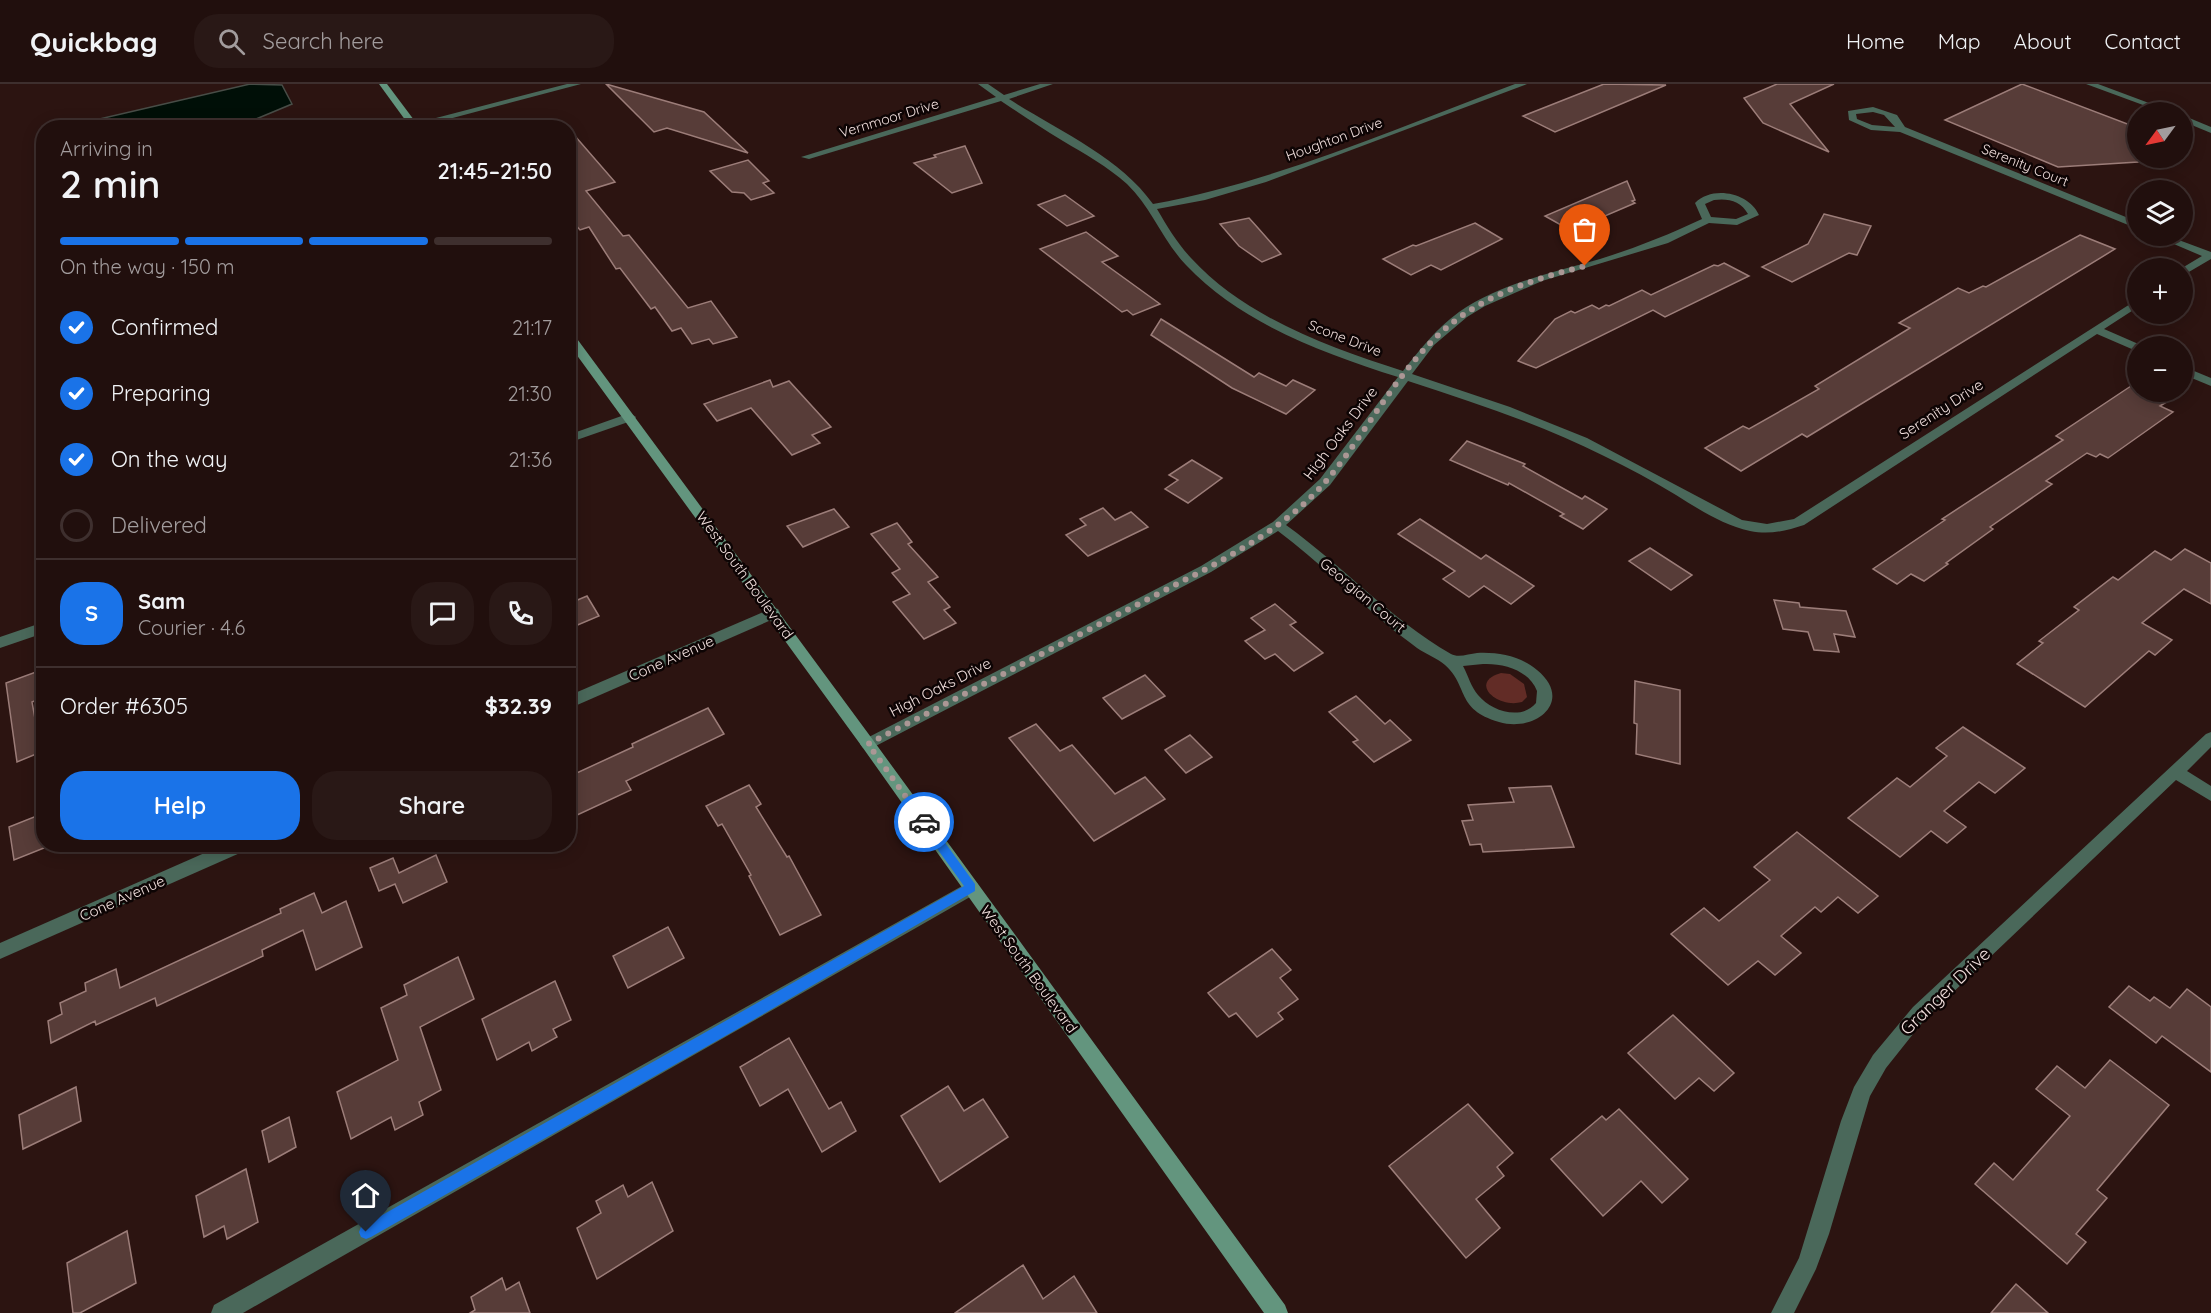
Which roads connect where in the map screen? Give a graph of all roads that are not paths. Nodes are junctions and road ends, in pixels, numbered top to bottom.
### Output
1 (383, 84) edge
2 (577, 84) edge
3 (982, 84) edge
4 (1049, 84) edge
5 (1523, 84) edge
6 (2090, 84) edge
7 (1003, 98) junction
8 (2141, 102) edge
9 (410, 120) edge
10 (438, 120) edge
11 (2193, 123) edge
12 (1901, 129) junction
13 (2211, 130) edge
14 (806, 158) dead end
15 (1151, 207) junction
16 (1707, 220) dead end
17 (2127, 221) edge
18 (2185, 246) edge
19 (2210, 256) edge
20 (2193, 266) edge
21 (2127, 309) edge
22 (2096, 329) junction
23 (2127, 343) edge
24 (576, 345) edge
25 (2193, 374) edge
26 (1404, 376) junction
27 (2211, 382) edge
28 (630, 417) junction
29 (576, 436) edge
30 (1278, 525) junction
31 (1757, 528) joint
32 (773, 613) junction
33 (36, 630) edge
34 (0, 643) edge
35 (1451, 662) junction
36 (576, 699) edge
37 (2211, 738) edge
38 (868, 744) junction
39 (2176, 772) junction
40 (2211, 794) edge
41 (225, 852) edge
42 (971, 888) junction
43 (0, 951) edge
44 (222, 1313) edge
45 (1277, 1313) edge
46 (1782, 1313) edge

1 - 9 street
2 - 10 street
3 - 7 street, Scone Drive
4 - 7 street, Vernmoor Drive
5 - 15 street, Houghton Drive
6 - 8 street
7 - 14 street, Vernmoor Drive
7 - 15 street, Scone Drive
11 - 13 street
12 - 12 street, Serenity Court
12 - 17 street, Serenity Court
15 - 26 street, Scone Drive
16 - 26 street, High Oaks Drive
18 - 19 street
19 - 20 street
21 - 22 street, Serenity Drive
22 - 23 street
22 - 31 street, Serenity Drive
24 - 28 street, West South Boulevard
25 - 27 street
26 - 30 street, High Oaks Drive
26 - 31 street, Scone Drive
28 - 29 street
28 - 32 street, West South Boulevard
30 - 35 street, Georgian Court
30 - 38 street, High Oaks Drive
32 - 36 street, Cone Avenue
32 - 38 street, West South Boulevard
33 - 34 street
35 - 35 street, Georgian Court
37 - 39 street, Granger Drive
38 - 42 street, West South Boulevard
39 - 40 street
39 - 46 street, Granger Drive
41 - 43 street, Cone Avenue
42 - 44 street
42 - 45 street, West South Boulevard

